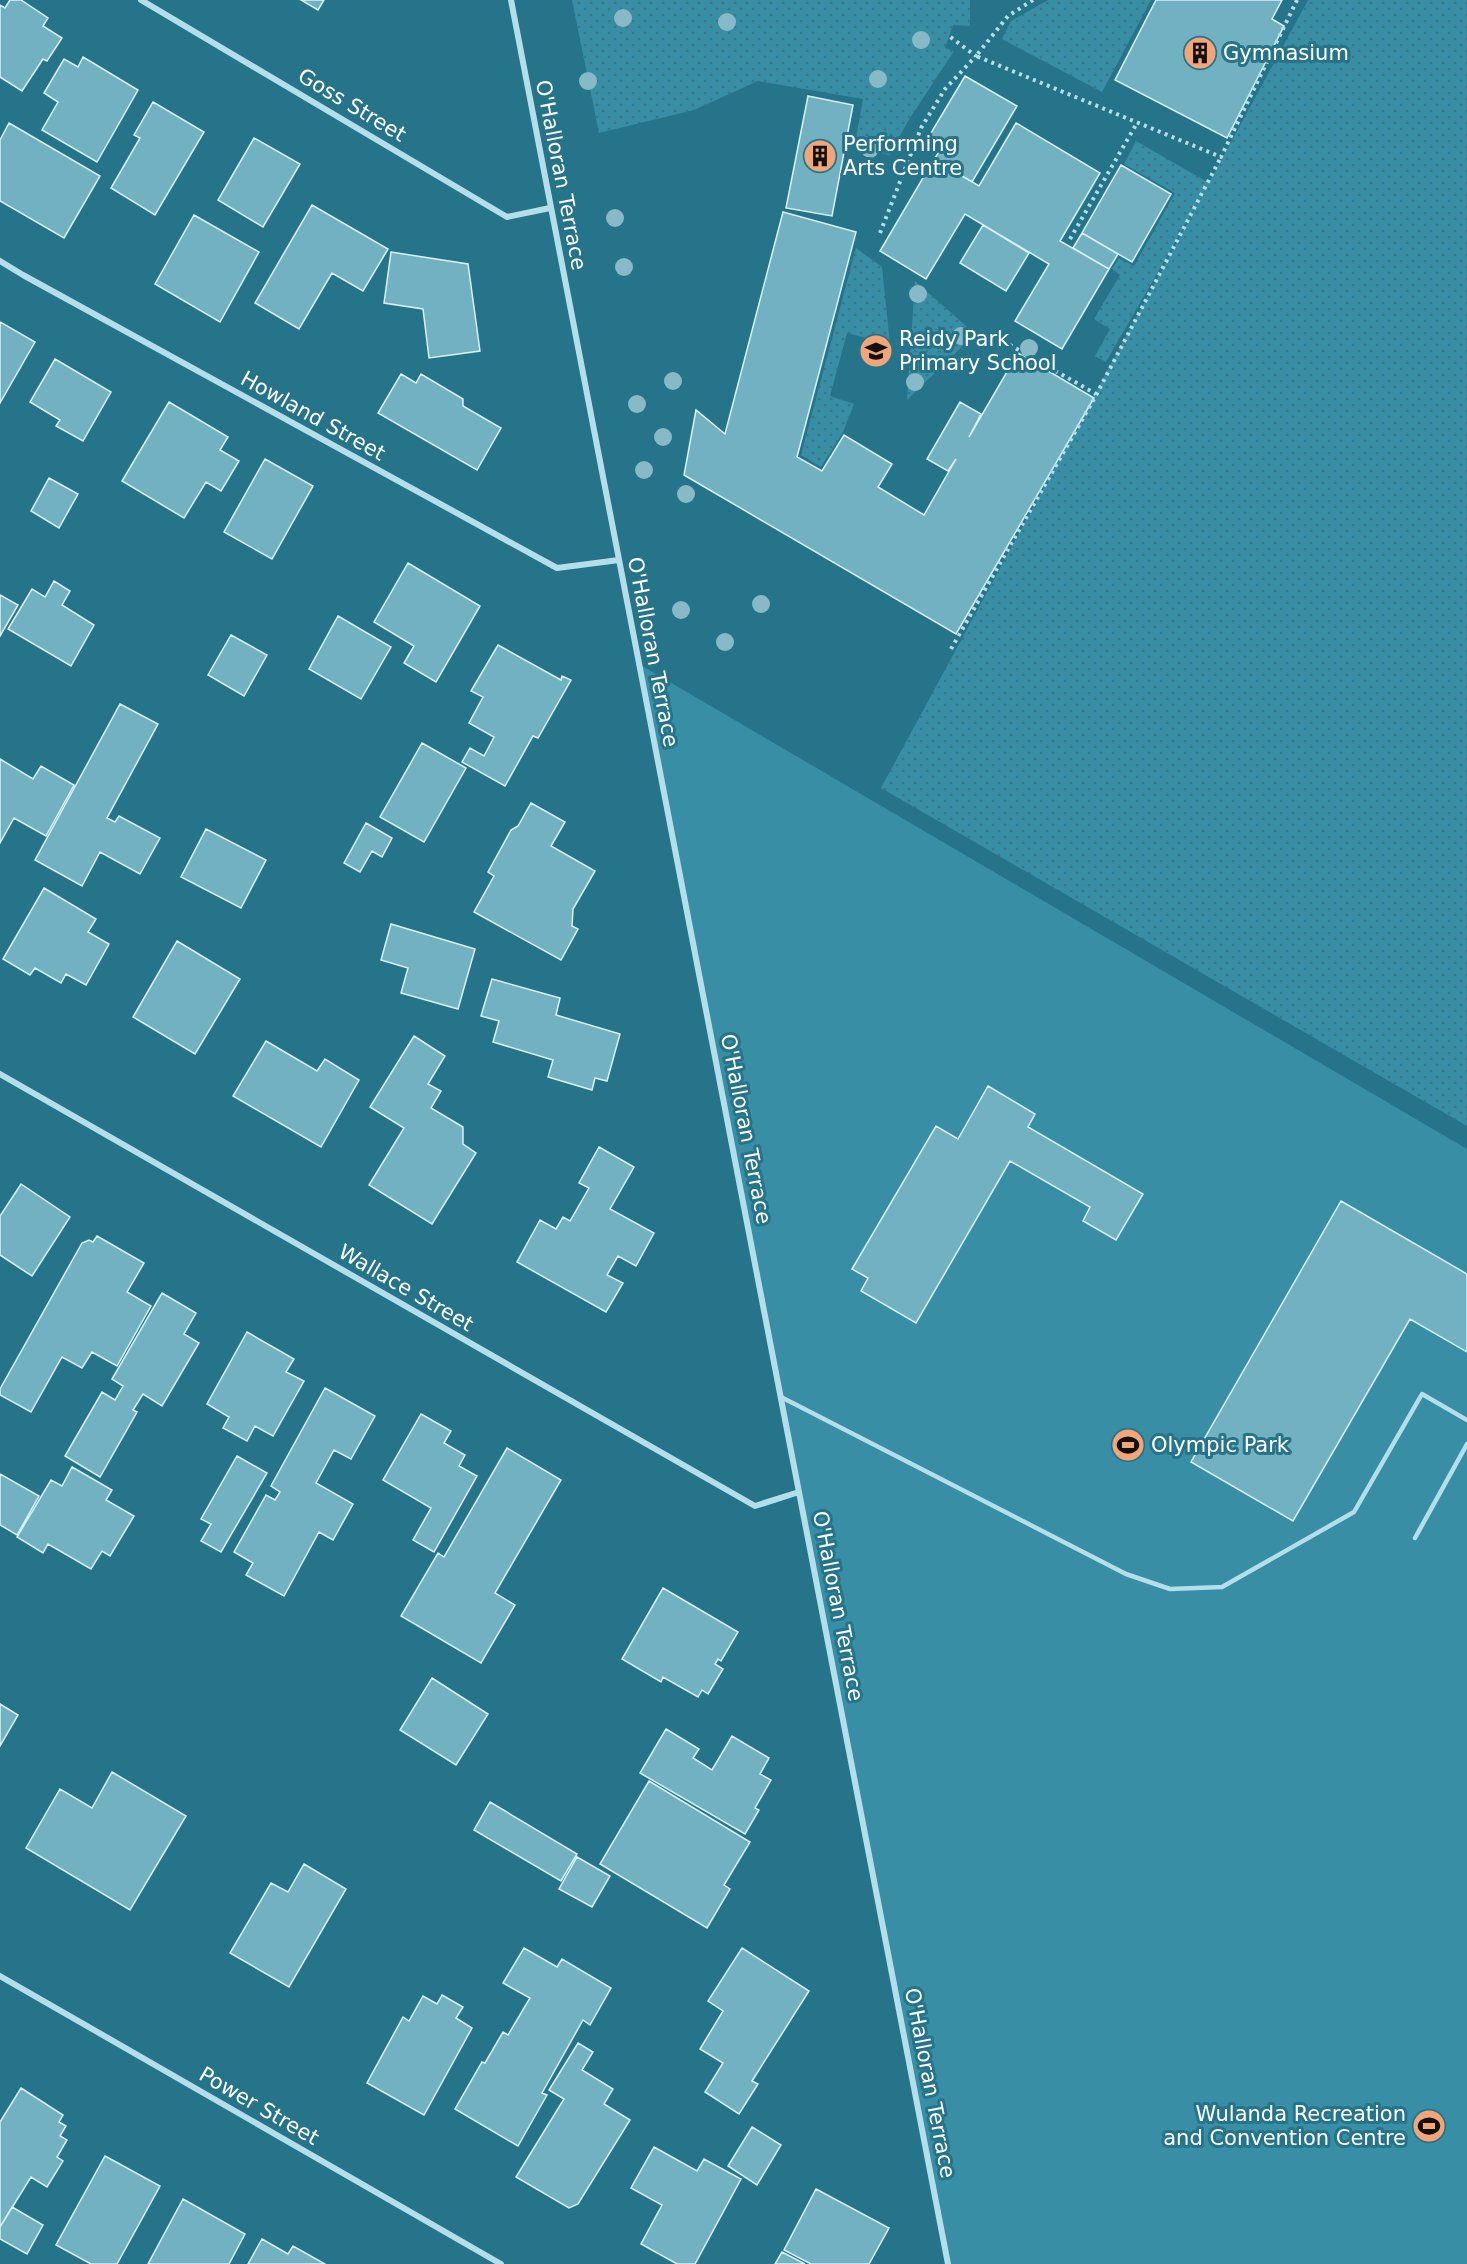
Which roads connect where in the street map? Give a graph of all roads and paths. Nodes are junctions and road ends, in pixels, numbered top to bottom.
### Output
1 (141, 0) edge
2 (511, 0) edge
3 (1033, 0) edge
4 (1297, 0) edge
5 (949, 36) dead end
6 (976, 56) junction
7 (1137, 123) junction
8 (1221, 158) junction
9 (550, 208) junction
10 (880, 233) dead end
11 (1070, 239) dead end
12 (0, 261) edge
13 (1003, 341) dead end
14 (1096, 394) junction
15 (619, 560) junction
16 (951, 649) dead end
17 (0, 1074) edge
18 (781, 1397) junction
19 (1467, 1420) edge
20 (1467, 1444) edge
21 (799, 1492) junction
22 (1415, 1538) dead end
23 (0, 1976) edge
24 (501, 2264) edge
25 (948, 2264) edge

1 - 9 street, Goss Street
2 - 9 street, O'Halloran Terrace
3 - 6 path
4 - 8 path
5 - 6 path
6 - 7 path
6 - 10 path
7 - 8 path
7 - 11 path
8 - 14 path
9 - 15 street, O'Halloran Terrace
12 - 15 street, Howland Street
13 - 14 path
14 - 16 path
15 - 18 street, O'Halloran Terrace
17 - 21 street, Wallace Street
18 - 19 lane
18 - 21 street, O'Halloran Terrace
20 - 22 lane
21 - 25 street, O'Halloran Terrace
23 - 24 street, Power Street

